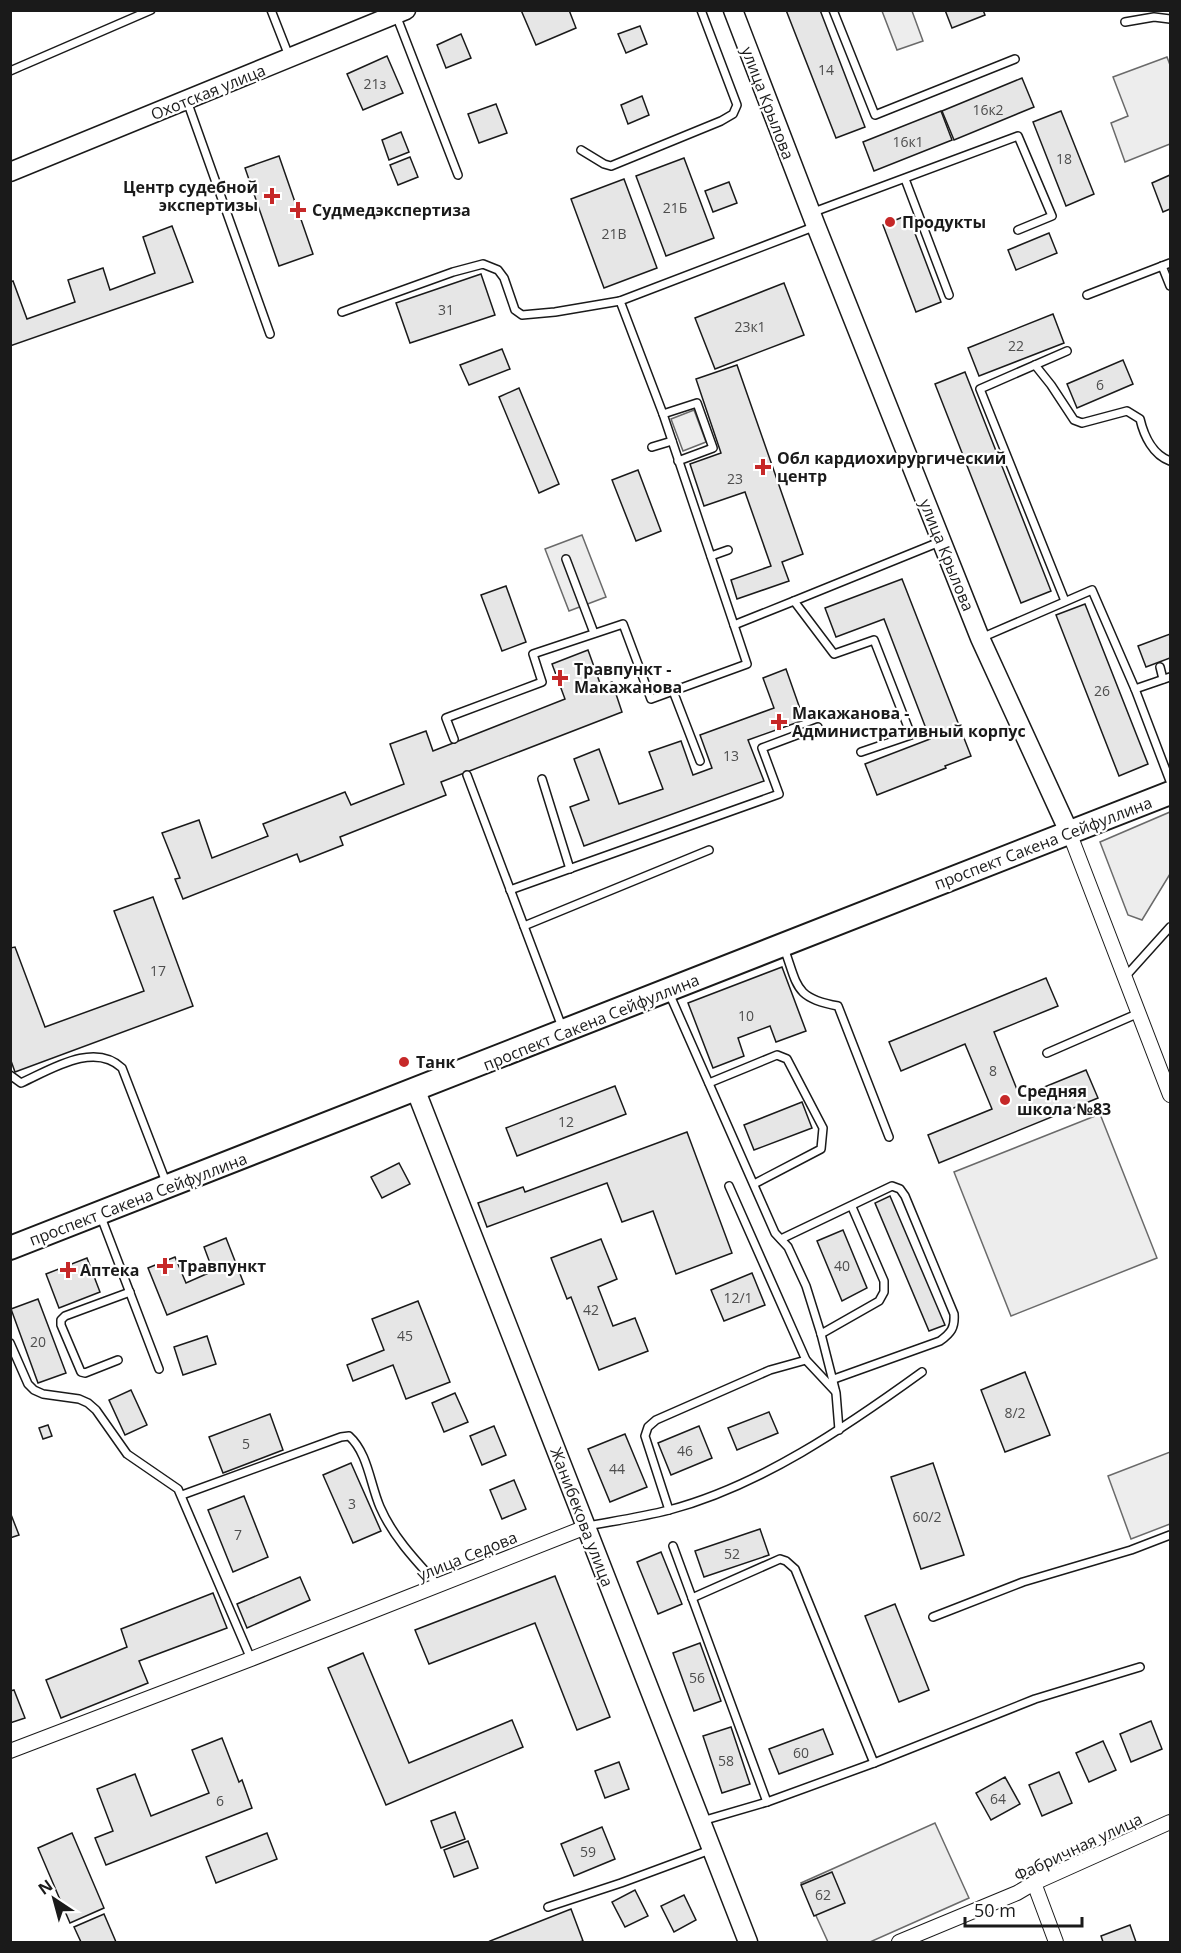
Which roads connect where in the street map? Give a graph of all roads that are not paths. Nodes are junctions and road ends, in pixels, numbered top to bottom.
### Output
1 (151, 10) edge
2 (271, 10) edge
3 (701, 10) edge
4 (733, 10) edge
5 (833, 10) edge
6 (401, 13) edge
7 (1170, 19) edge
8 (1125, 22) dead end
9 (290, 59) junction
10 (1015, 59) dead end
11 (10, 71) edge
12 (187, 101) junction
13 (581, 150) dead end
14 (10, 172) edge
15 (458, 175) dead end
16 (905, 179) junction
17 (814, 219) junction
18 (1018, 230) dead end
19 (1170, 263) edge
20 (1162, 266) junction
21 (1170, 286) edge
22 (949, 295) dead end
23 (1086, 295) dead end
24 (620, 301) junction
25 (342, 312) dead end
26 (270, 334) dead end
27 (1067, 351) dead end
28 (1035, 366) junction
29 (663, 414) junction
30 (672, 441) junction
31 (652, 447) dead end
32 (678, 461) junction
33 (1170, 461) edge
34 (942, 542) junction
35 (728, 550) dead end
36 (711, 556) junction
37 (566, 559) dead end
38 (794, 601) junction
39 (1065, 601) junction
40 (734, 625) junction
41 (594, 633) junction
42 (980, 638) junction
43 (1160, 667) dead end
44 (1167, 678) edge
45 (1135, 688) junction
46 (673, 691) junction
47 (819, 727) dead end
48 (454, 739) dead end
49 (861, 752) dead end
50 (700, 761) dead end
51 (467, 775) dead end
52 (542, 779) dead end
53 (1170, 781) edge
54 (1170, 793) edge
55 (1069, 832) junction
56 (709, 850) dead end
57 (570, 869) junction
58 (510, 890) junction
59 (524, 926) junction
60 (1170, 927) edge
61 (783, 946) junction
62 (1125, 977) junction
63 (668, 991) junction
64 (1138, 1013) junction
65 (564, 1032) junction
66 (1047, 1053) dead end
67 (10, 1075) edge
68 (709, 1083) junction
69 (416, 1090) junction
70 (1170, 1090) edge
71 (889, 1137) dead end
72 (753, 1184) junction
73 (729, 1186) dead end
74 (168, 1187) junction
75 (852, 1207) junction
76 (100, 1214) junction
77 (781, 1239) junction
78 (10, 1248) edge
79 (130, 1292) junction
80 (821, 1334) junction
81 (10, 1343) edge
82 (118, 1360) dead end
83 (806, 1360) junction
84 (159, 1369) dead end
85 (922, 1372) dead end
86 (834, 1379) junction
87 (836, 1393) junction
88 (839, 1430) junction
89 (182, 1495) junction
90 (669, 1510) junction
91 (586, 1527) junction
92 (1170, 1534) edge
93 (674, 1546) dead end
94 (438, 1585) junction
95 (692, 1598) junction
96 (933, 1617) dead end
97 (251, 1659) junction
98 (1140, 1667) dead end
99 (10, 1751) edge
100 (874, 1763) junction
101 (767, 1802) junction
102 (702, 1821) junction
103 (1170, 1822) edge
104 (712, 1849) junction
105 (1034, 1883) junction
106 (548, 1907) dead end
107 (748, 1942) edge
108 (899, 1942) edge
109 (1056, 1942) edge

1 - 11 lane
2 - 9 lane
3 - 13 lane
4 - 17 street, улица Крылова
5 - 10 lane
6 - 9 street, Охотская улица
6 - 15 lane
7 - 8 lane
9 - 12 street, Охотская улица
12 - 14 street, Охотская улица
12 - 26 lane
16 - 17 lane
16 - 18 lane
16 - 22 lane
17 - 24 lane
17 - 34 street, улица Крылова
19 - 20 lane
20 - 21 lane
20 - 23 lane
24 - 25 lane
24 - 29 lane
27 - 28 lane
28 - 33 lane
28 - 39 lane
29 - 30 lane
29 - 32 lane
30 - 31 lane
30 - 32 lane
32 - 36 lane
34 - 38 lane
34 - 42 street, улица Крылова
35 - 36 lane
36 - 40 lane
37 - 41 lane
38 - 40 lane
38 - 49 lane
39 - 42 lane
39 - 45 lane
40 - 46 lane
41 - 46 lane
41 - 48 lane
42 - 55 street, улица Крылова
43 - 44 lane
44 - 45 lane
45 - 53 lane
46 - 50 lane
47 - 57 lane
51 - 58 lane
52 - 57 lane
54 - 55 main road, проспект Сакена Сейфуллина
55 - 61 main road, проспект Сакена Сейфуллина
55 - 62 street, улица Крылова
56 - 59 lane
57 - 58 lane
58 - 59 lane
59 - 65 lane
60 - 62 lane
61 - 63 main road, проспект Сакена Сейфуллина
61 - 71 lane
62 - 64 street, улица Крылова
63 - 65 main road, проспект Сакена Сейфуллина
63 - 68 lane
64 - 66 lane
64 - 70 street, улица Крылова
65 - 69 main road, проспект Сакена Сейфуллина
67 - 74 lane
68 - 72 lane
68 - 72 lane
69 - 74 main road, проспект Сакена Сейфуллина
69 - 91 street, Жанибекова улица
72 - 77 lane
73 - 83 lane
74 - 76 main road, проспект Сакена Сейфуллина
75 - 77 lane
75 - 80 lane
75 - 86 lane
76 - 78 main road, проспект Сакена Сейфуллина
76 - 79 lane
77 - 80 lane
79 - 82 lane
79 - 84 lane
80 - 86 lane
81 - 89 lane
83 - 87 lane
83 - 90 lane
85 - 88 lane, улица Седова
86 - 87 lane
87 - 88 lane
88 - 90 lane, улица Седова
89 - 94 lane
89 - 97 lane
90 - 91 lane, улица Седова
91 - 94 street, улица Седова
91 - 102 street, Жанибекова улица
92 - 96 lane
93 - 95 lane
94 - 97 street, улица Седова
95 - 100 lane
95 - 101 lane
97 - 99 street, улица Седова
98 - 100 lane
100 - 101 lane
101 - 102 lane
102 - 104 street, Жанибекова улица
103 - 105 street, Фабричная улица
104 - 106 lane
104 - 107 street, Жанибекова улица
105 - 108 street, Фабричная улица
105 - 109 street

